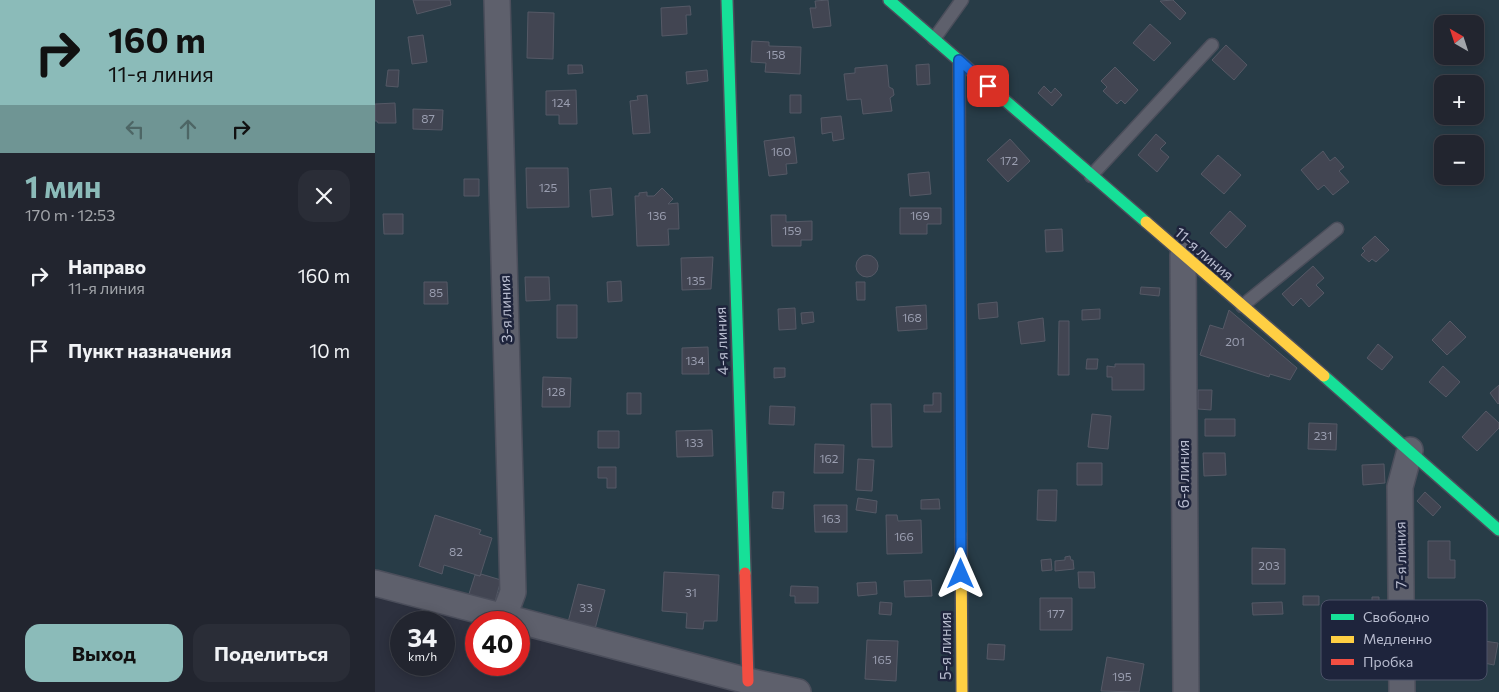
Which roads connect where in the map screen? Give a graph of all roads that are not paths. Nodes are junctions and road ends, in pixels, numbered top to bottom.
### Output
1 (497, 0) edge
2 (727, 0) edge
3 (889, 0) edge
4 (962, 0) edge
5 (934, 39) junction
6 (1212, 45) dead end
7 (959, 60) junction
8 (1091, 176) junction
9 (1337, 229) dead end
10 (1183, 255) junction
11 (1242, 306) junction
12 (1410, 450) junction
13 (1499, 530) edge
14 (375, 583) edge
15 (1401, 600) edge
16 (484, 611) edge
17 (506, 611) edge
18 (530, 623) edge
19 (748, 681) junction
20 (798, 692) edge
21 (962, 692) edge
22 (1186, 692) edge

1 - 17 street, 3-я линия
2 - 19 street, 4-я линия
3 - 5 street, 11-я линия
4 - 5 lane
5 - 7 street, 11-я линия
6 - 8 lane
7 - 8 street, 11-я линия
7 - 21 street, 5-я линия
8 - 10 street, 11-я линия
9 - 11 lane
10 - 11 street, 11-я линия
10 - 22 street, 6-я линия
11 - 12 street, 11-я линия
12 - 13 street, 11-я линия
12 - 15 street, 7-я линия
14 - 16 street
18 - 19 street
19 - 20 street

